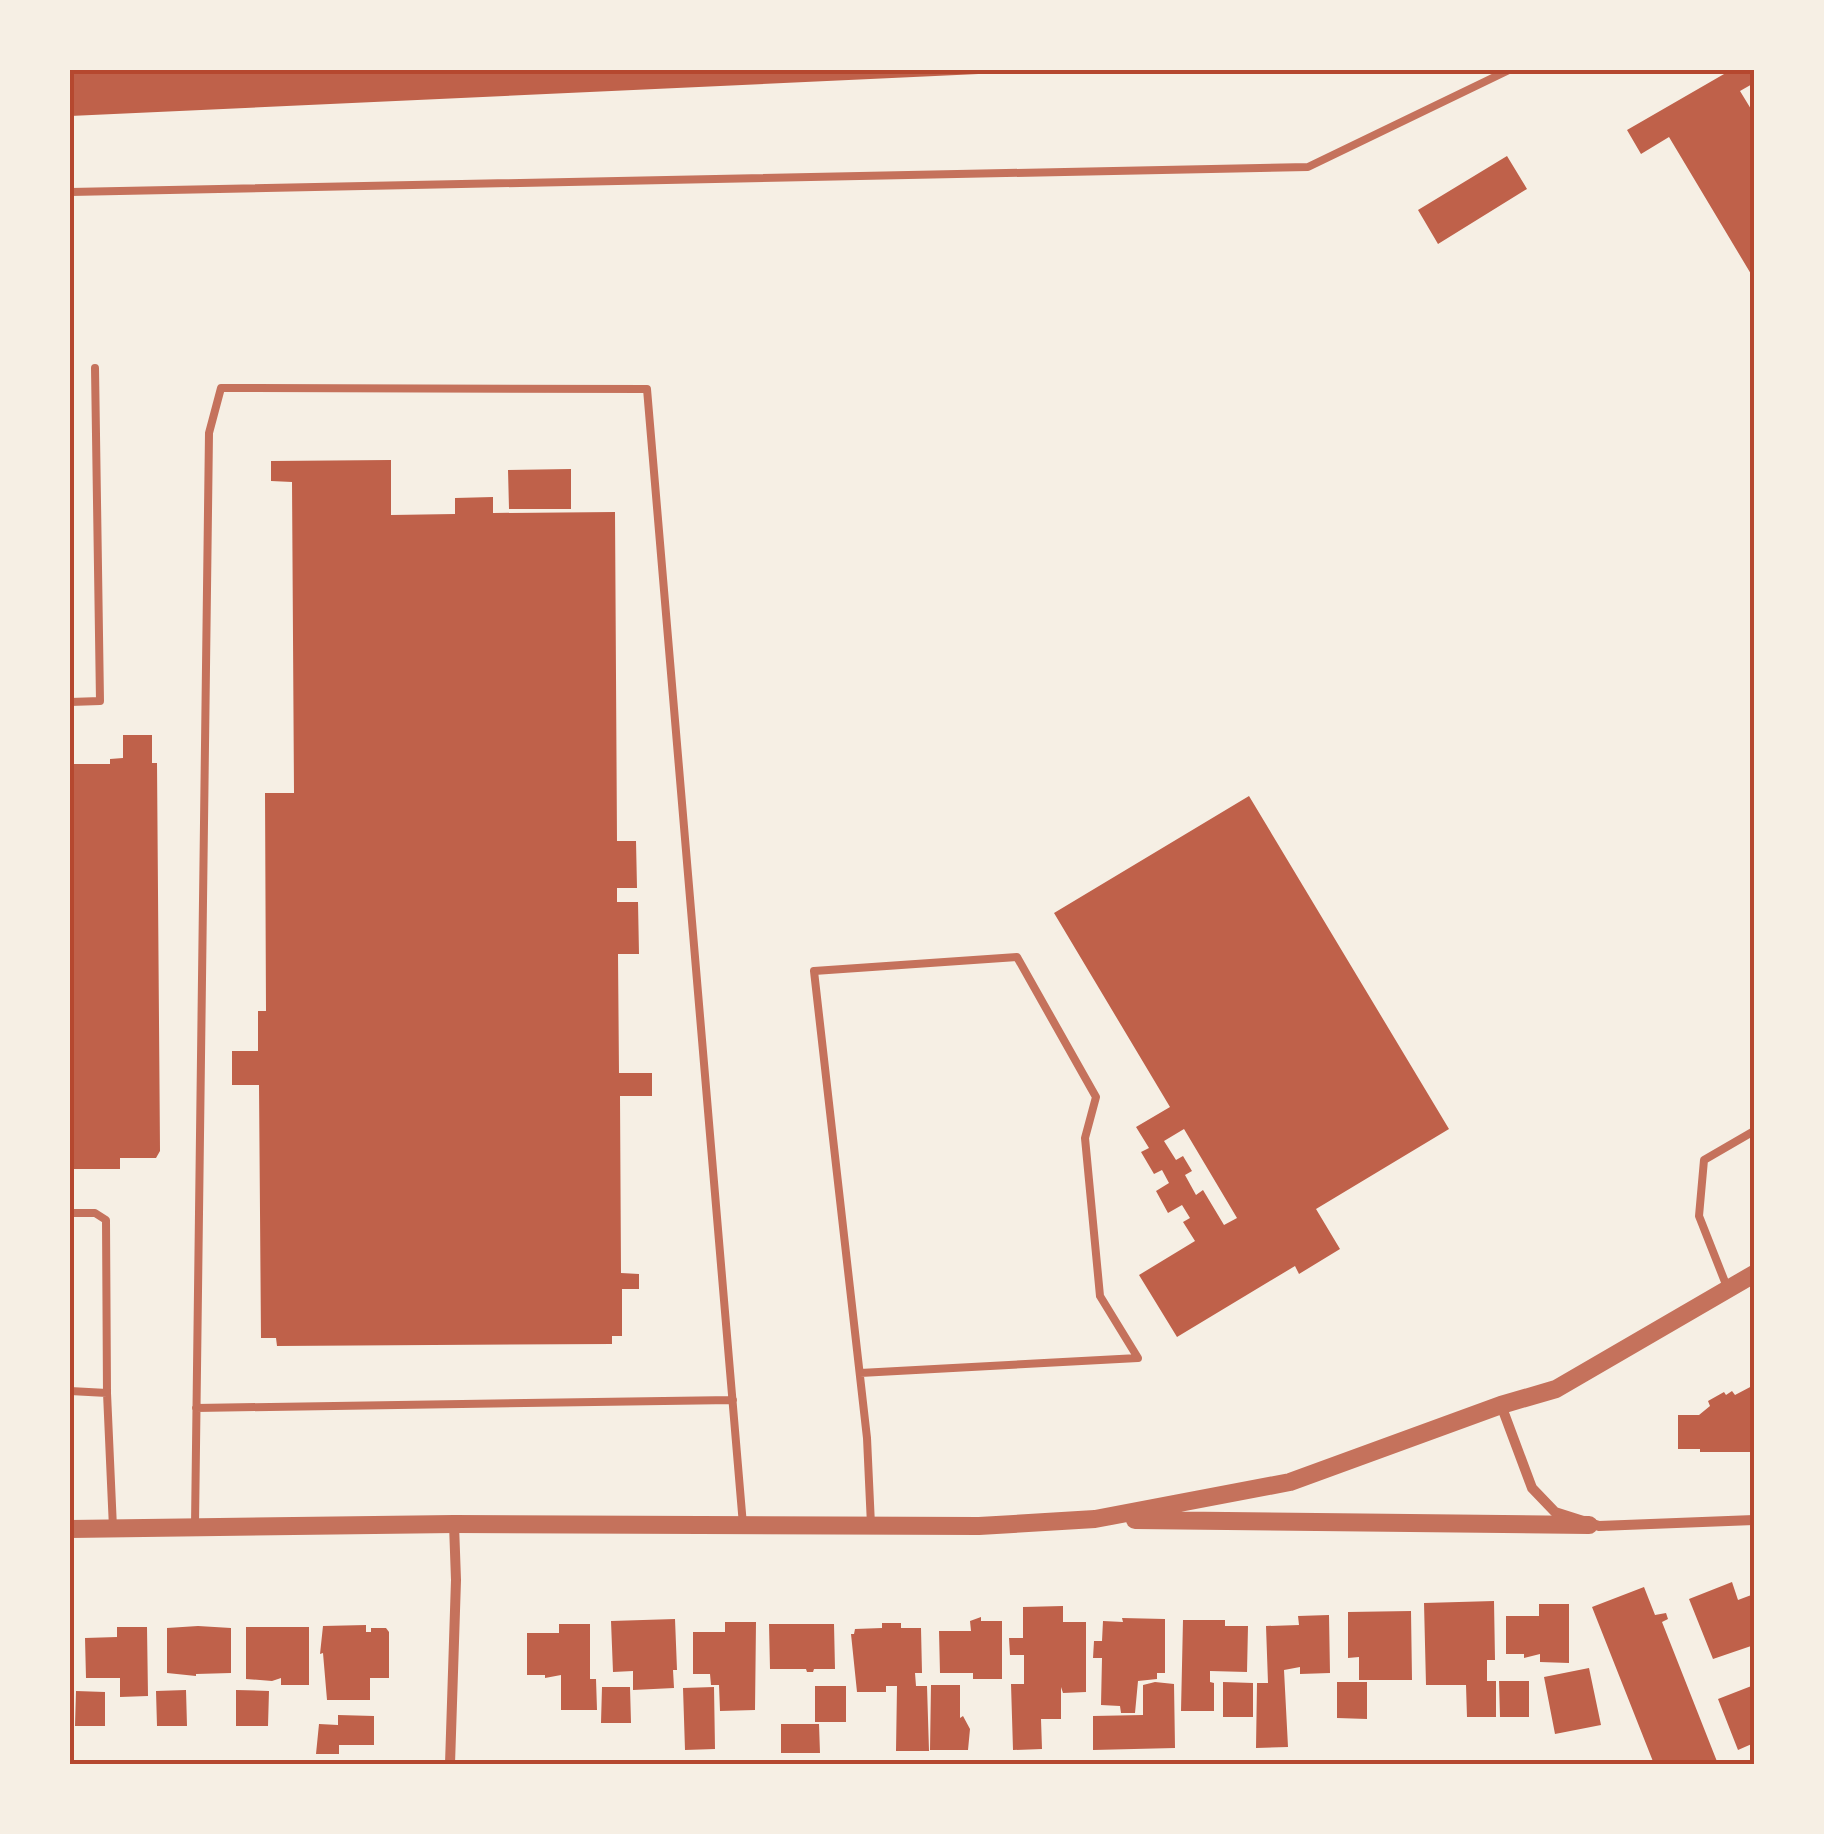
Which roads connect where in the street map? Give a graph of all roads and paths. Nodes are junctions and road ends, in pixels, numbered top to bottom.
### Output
1 (1508, 70) edge
2 (70, 192) edge
3 (95, 368) dead end
4 (70, 702) edge
5 (1754, 1131) edge
6 (70, 1213) edge
7 (1754, 1274) edge
8 (1728, 1289) junction
9 (860, 1373) junction
10 (70, 1391) edge
11 (107, 1394) junction
12 (733, 1400) junction
13 (1501, 1405) junction
14 (196, 1408) junction
15 (1095, 1520) junction
16 (1754, 1520) edge
17 (454, 1524) junction
18 (871, 1525) junction
19 (743, 1526) junction
20 (1589, 1526) junction
21 (194, 1527) junction
22 (113, 1528) junction
23 (70, 1529) edge
24 (450, 1764) edge

1 - 2 lane
3 - 4 lane
5 - 8 lane
6 - 11 lane
7 - 8 street
8 - 13 street
9 - 9 lane
9 - 18 lane
10 - 11 lane
11 - 22 lane
12 - 14 lane
12 - 14 lane
12 - 19 lane
13 - 15 street
13 - 20 street
14 - 21 lane
15 - 18 street
15 - 20 street
16 - 20 street
17 - 19 street
17 - 21 street
17 - 24 street
18 - 19 street
21 - 22 street
22 - 23 street

